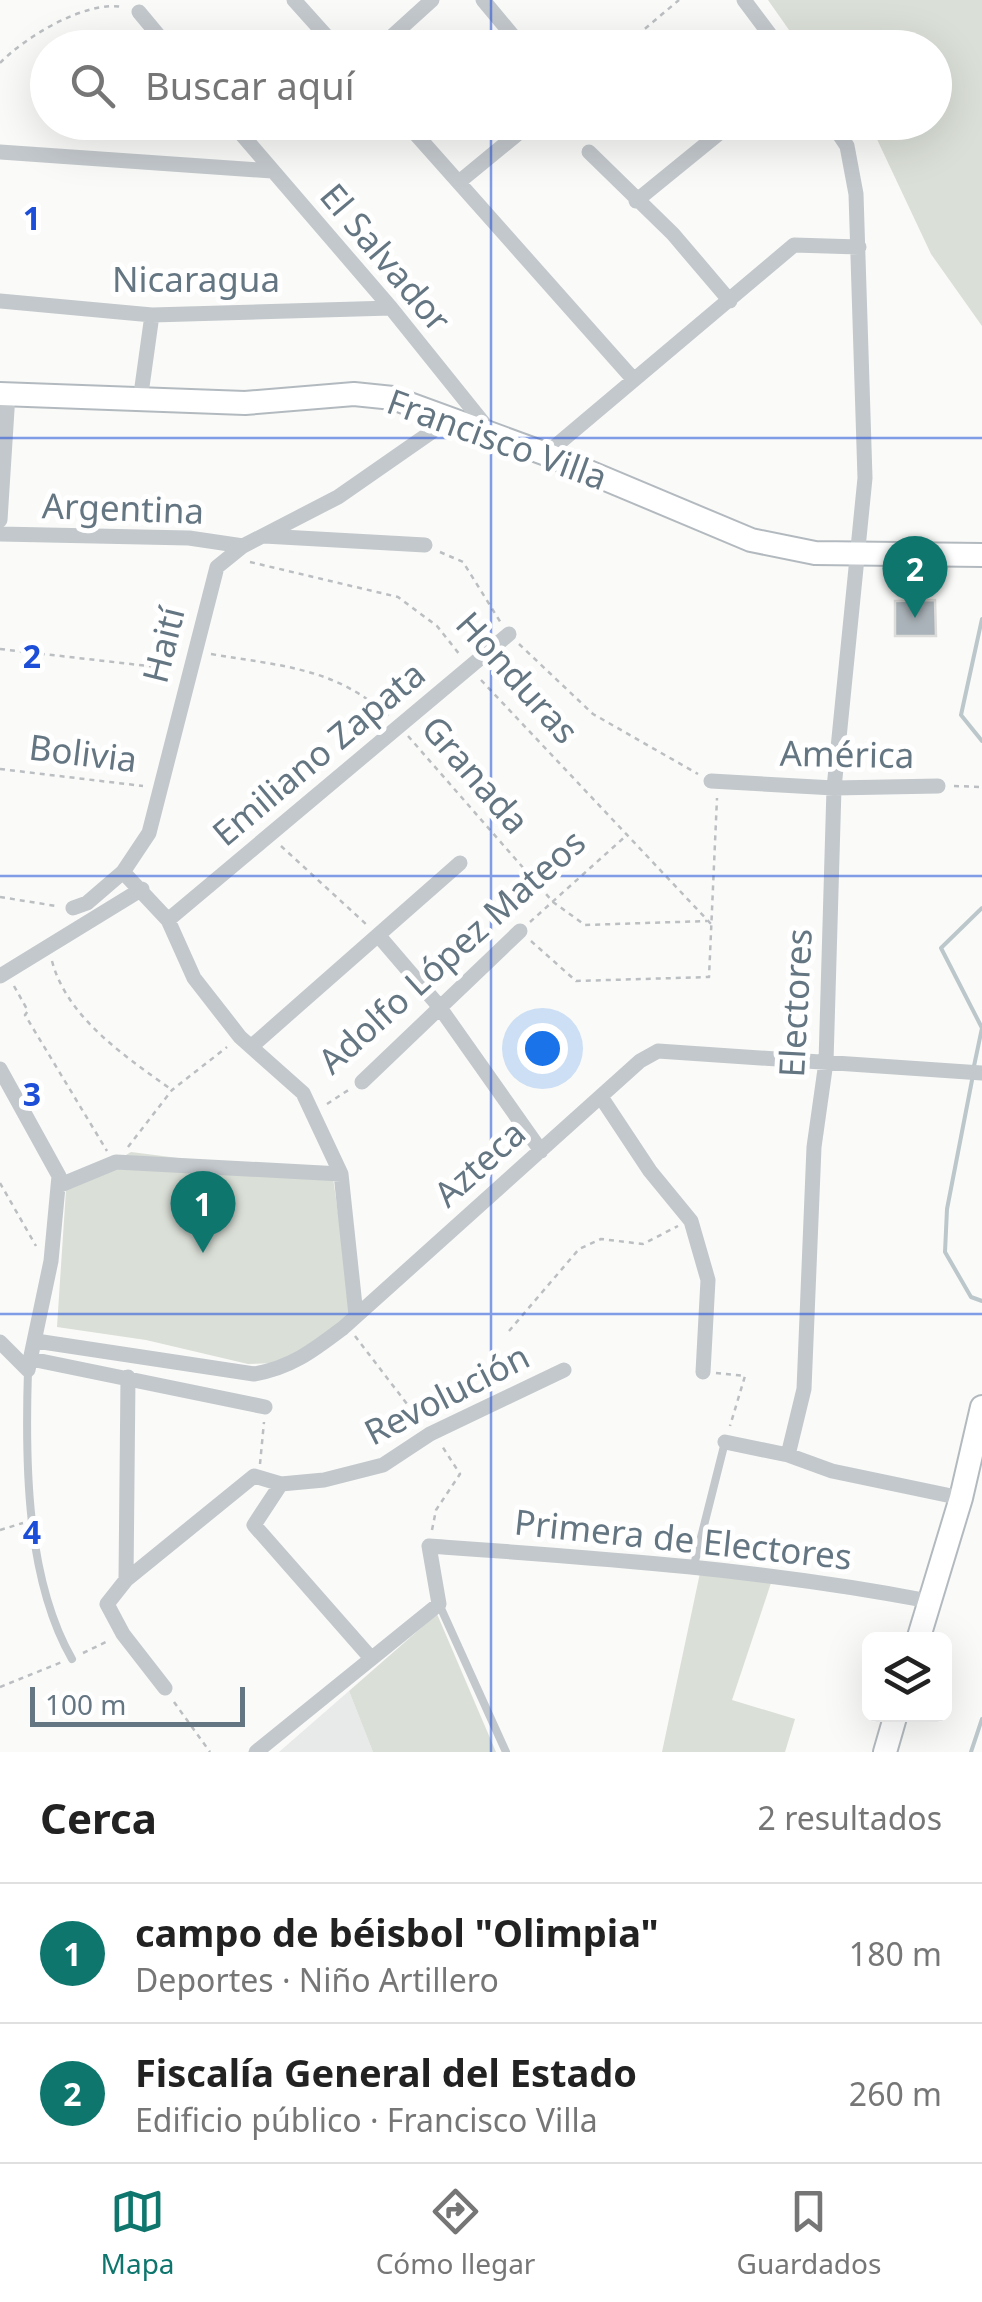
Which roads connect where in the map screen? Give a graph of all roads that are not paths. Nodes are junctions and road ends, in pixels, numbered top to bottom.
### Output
1 (294, 0) edge
2 (432, 0) edge
3 (483, 0) edge
4 (744, 0) edge
5 (139, 12) road end
6 (154, 30) edge
7 (321, 30) edge
8 (399, 30) edge
9 (508, 30) edge
10 (766, 30) edge
11 (246, 140) edge
12 (421, 140) edge
13 (510, 140) edge
14 (710, 140) edge
15 (843, 140) edge
16 (0, 152) edge
17 (590, 152) dead end
18 (272, 171) junction
19 (459, 182) junction
20 (636, 202) junction
21 (860, 247) junction
22 (0, 301) edge
23 (730, 301) junction
24 (391, 308) junction
25 (152, 314) junction
26 (634, 380) junction
27 (4, 394) edge
28 (140, 401) junction
29 (453, 417) junction
30 (491, 432) junction
31 (546, 454) junction
32 (0, 520) edge
33 (0, 534) edge
34 (261, 536) junction
35 (425, 545) road end
36 (243, 546) junction
37 (856, 553) junction
38 (982, 556) edge
39 (509, 634) road end
40 (711, 781) road end
41 (938, 786) road end
42 (834, 788) junction
43 (460, 863) dead end
44 (123, 872) junction
45 (142, 889) junction
46 (72, 908) road end
47 (168, 920) junction
48 (520, 931) road end
49 (378, 935) junction
50 (3, 974) edge
51 (438, 1004) junction
52 (247, 1041) junction
53 (826, 1062) junction
54 (0, 1069) edge
55 (982, 1073) edge
56 (362, 1082) road end
57 (601, 1097) junction
58 (541, 1150) junction
59 (341, 1174) junction
60 (58, 1186) junction
61 (351, 1320) junction
62 (36, 1341) junction
63 (0, 1342) edge
64 (30, 1365) junction
65 (564, 1370) dead end
66 (702, 1372) road end
67 (128, 1377) junction
68 (266, 1407) dead end
69 (982, 1407) edge
70 (725, 1442) joint
71 (788, 1455) junction
72 (281, 1484) junction
73 (961, 1498) junction
74 (694, 1565) junction
75 (126, 1580) junction
76 (929, 1601) junction
77 (439, 1604) junction
78 (920, 1632) edge
79 (370, 1656) junction
80 (72, 1659) dead end
81 (165, 1688) road end
82 (894, 1722) edge
83 (256, 1752) edge
84 (506, 1752) edge
85 (885, 1752) edge

1 - 7 street
2 - 8 street
3 - 9 street
4 - 10 street
5 - 6 street
11 - 18 street, El Salvador
12 - 19 street
13 - 19 street
14 - 20 street
15 - 21 street, Electores
16 - 18 street
17 - 20 street
18 - 24 street, El Salvador
19 - 26 street
20 - 23 street
21 - 23 street
21 - 37 street, Electores
22 - 25 street, Nicaragua
23 - 26 street
24 - 25 street, Nicaragua
24 - 30 street, El Salvador
25 - 28 street
26 - 31 street
27 - 28 street, Francisco Villa
27 - 32 street
28 - 29 street, Francisco Villa
29 - 30 street, Francisco Villa
29 - 34 street, Haití
30 - 31 street, Francisco Villa
31 - 37 street, Francisco Villa
33 - 36 street, Argentina
34 - 35 street
34 - 36 street, Haití
36 - 44 street, Haití
37 - 38 street, Francisco Villa
37 - 42 street, Electores
39 - 47 street, Emiliano Zapata
40 - 42 street, América
41 - 42 street, América
42 - 53 street, Electores
43 - 49 street
44 - 45 street
44 - 46 street, Haití
45 - 47 street
45 - 50 street
47 - 52 street
48 - 51 street, Adolfo López Mateos
49 - 51 street
49 - 52 street
51 - 56 street, Adolfo López Mateos
51 - 58 street
52 - 59 street
53 - 55 street, Azteca
53 - 57 street, Azteca
53 - 71 street, Electores
54 - 60 street
57 - 58 street, Azteca
57 - 66 street
58 - 61 street, Azteca
59 - 60 street
59 - 61 street
60 - 62 street
61 - 62 street, Azteca
62 - 64 street
63 - 64 street
64 - 67 street
64 - 80 lane
65 - 72 street, Revolución
67 - 68 street
67 - 75 street
69 - 73 street
70 - 71 street
70 - 74 lane
71 - 73 street
72 - 75 street, Revolución
72 - 79 street
73 - 76 street
74 - 76 street, Primera de Electores
74 - 77 street, Primera de Electores
75 - 81 street, Revolución
76 - 78 street
77 - 79 street
77 - 84 lane
79 - 83 street
82 - 85 street

